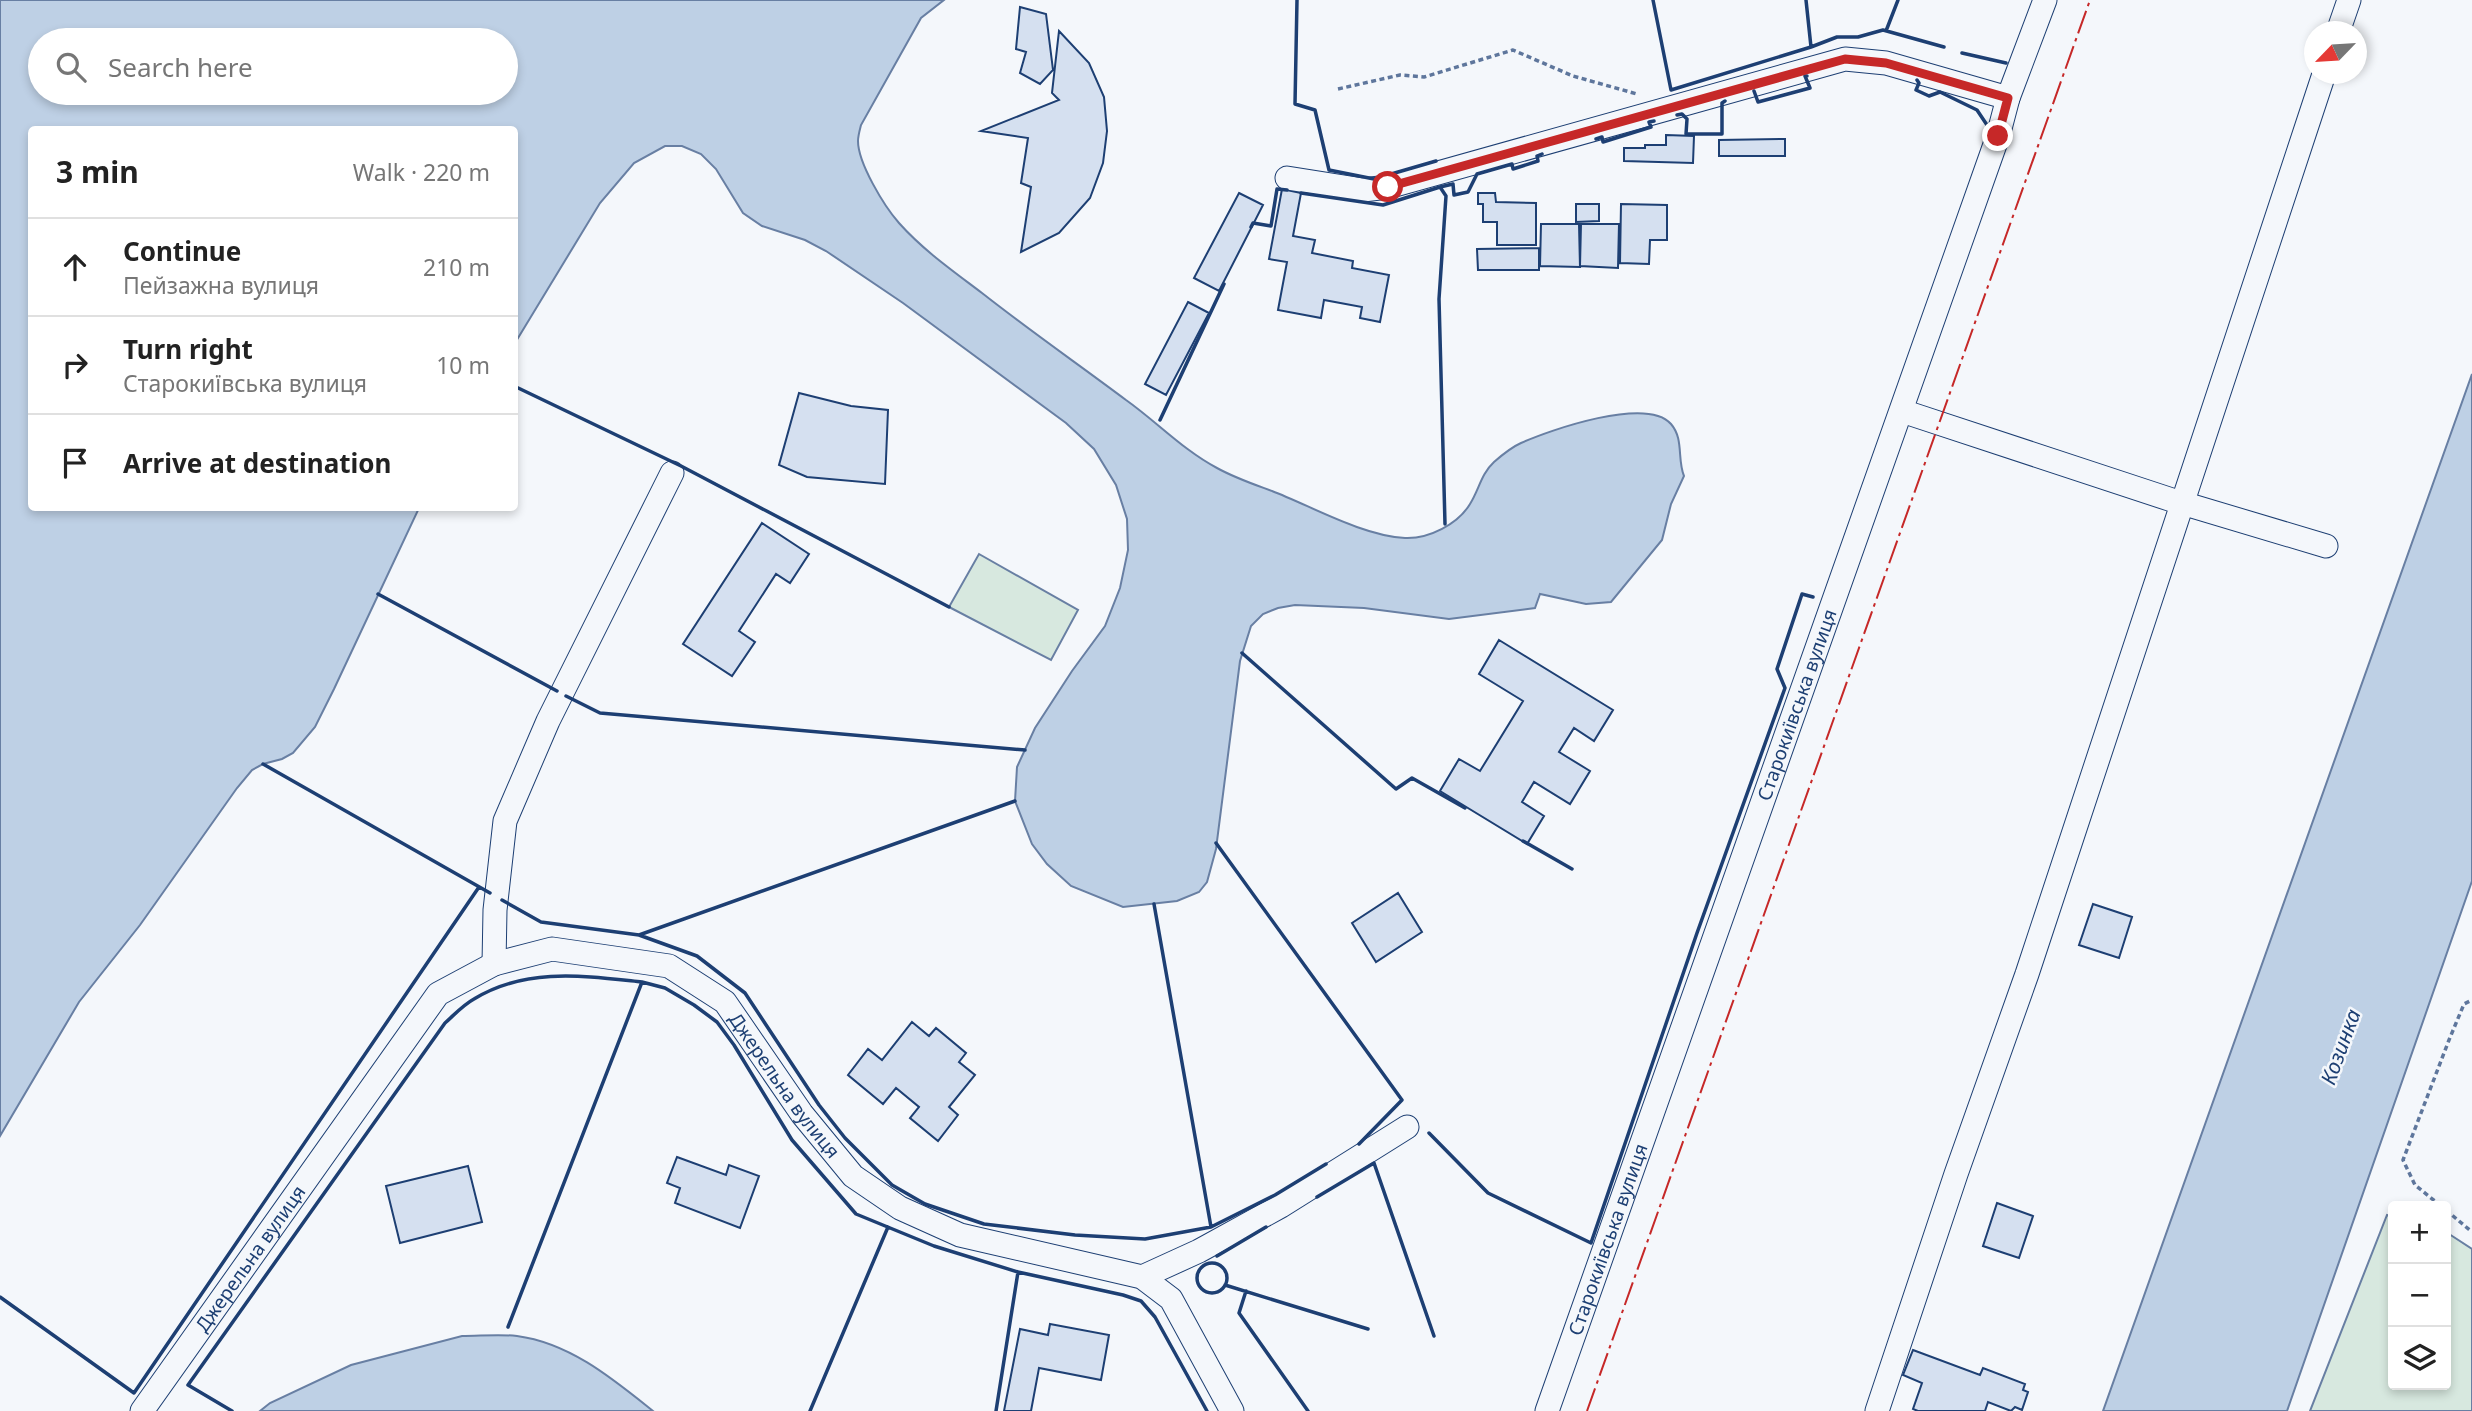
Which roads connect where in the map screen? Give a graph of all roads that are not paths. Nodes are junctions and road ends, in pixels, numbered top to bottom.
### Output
1 (2045, 0) edge
2 (2349, 0) edge
3 (2342, 21) edge
4 (2321, 84) edge
5 (2008, 98) junction
6 (1287, 178) dead end
7 (1902, 411) junction
8 (673, 473) dead end
9 (2177, 502) junction
10 (2326, 546) dead end
11 (494, 964) junction
12 (1407, 1127) dead end
13 (1142, 1277) junction
14 (142, 1411) edge
15 (1231, 1411) edge
16 (1547, 1411) edge
17 (1877, 1411) edge

1 - 5 street, Старокиївська вулиця
2 - 3 street
4 - 9 street
5 - 6 street
5 - 7 street, Старокиївська вулиця
7 - 9 street
7 - 16 street, Старокиївська вулиця
8 - 11 street
9 - 10 street
9 - 17 street
11 - 13 street, Джерельна вулиця
11 - 14 street, Джерельна вулиця
12 - 13 street
13 - 15 street, Джерельна вулиця

